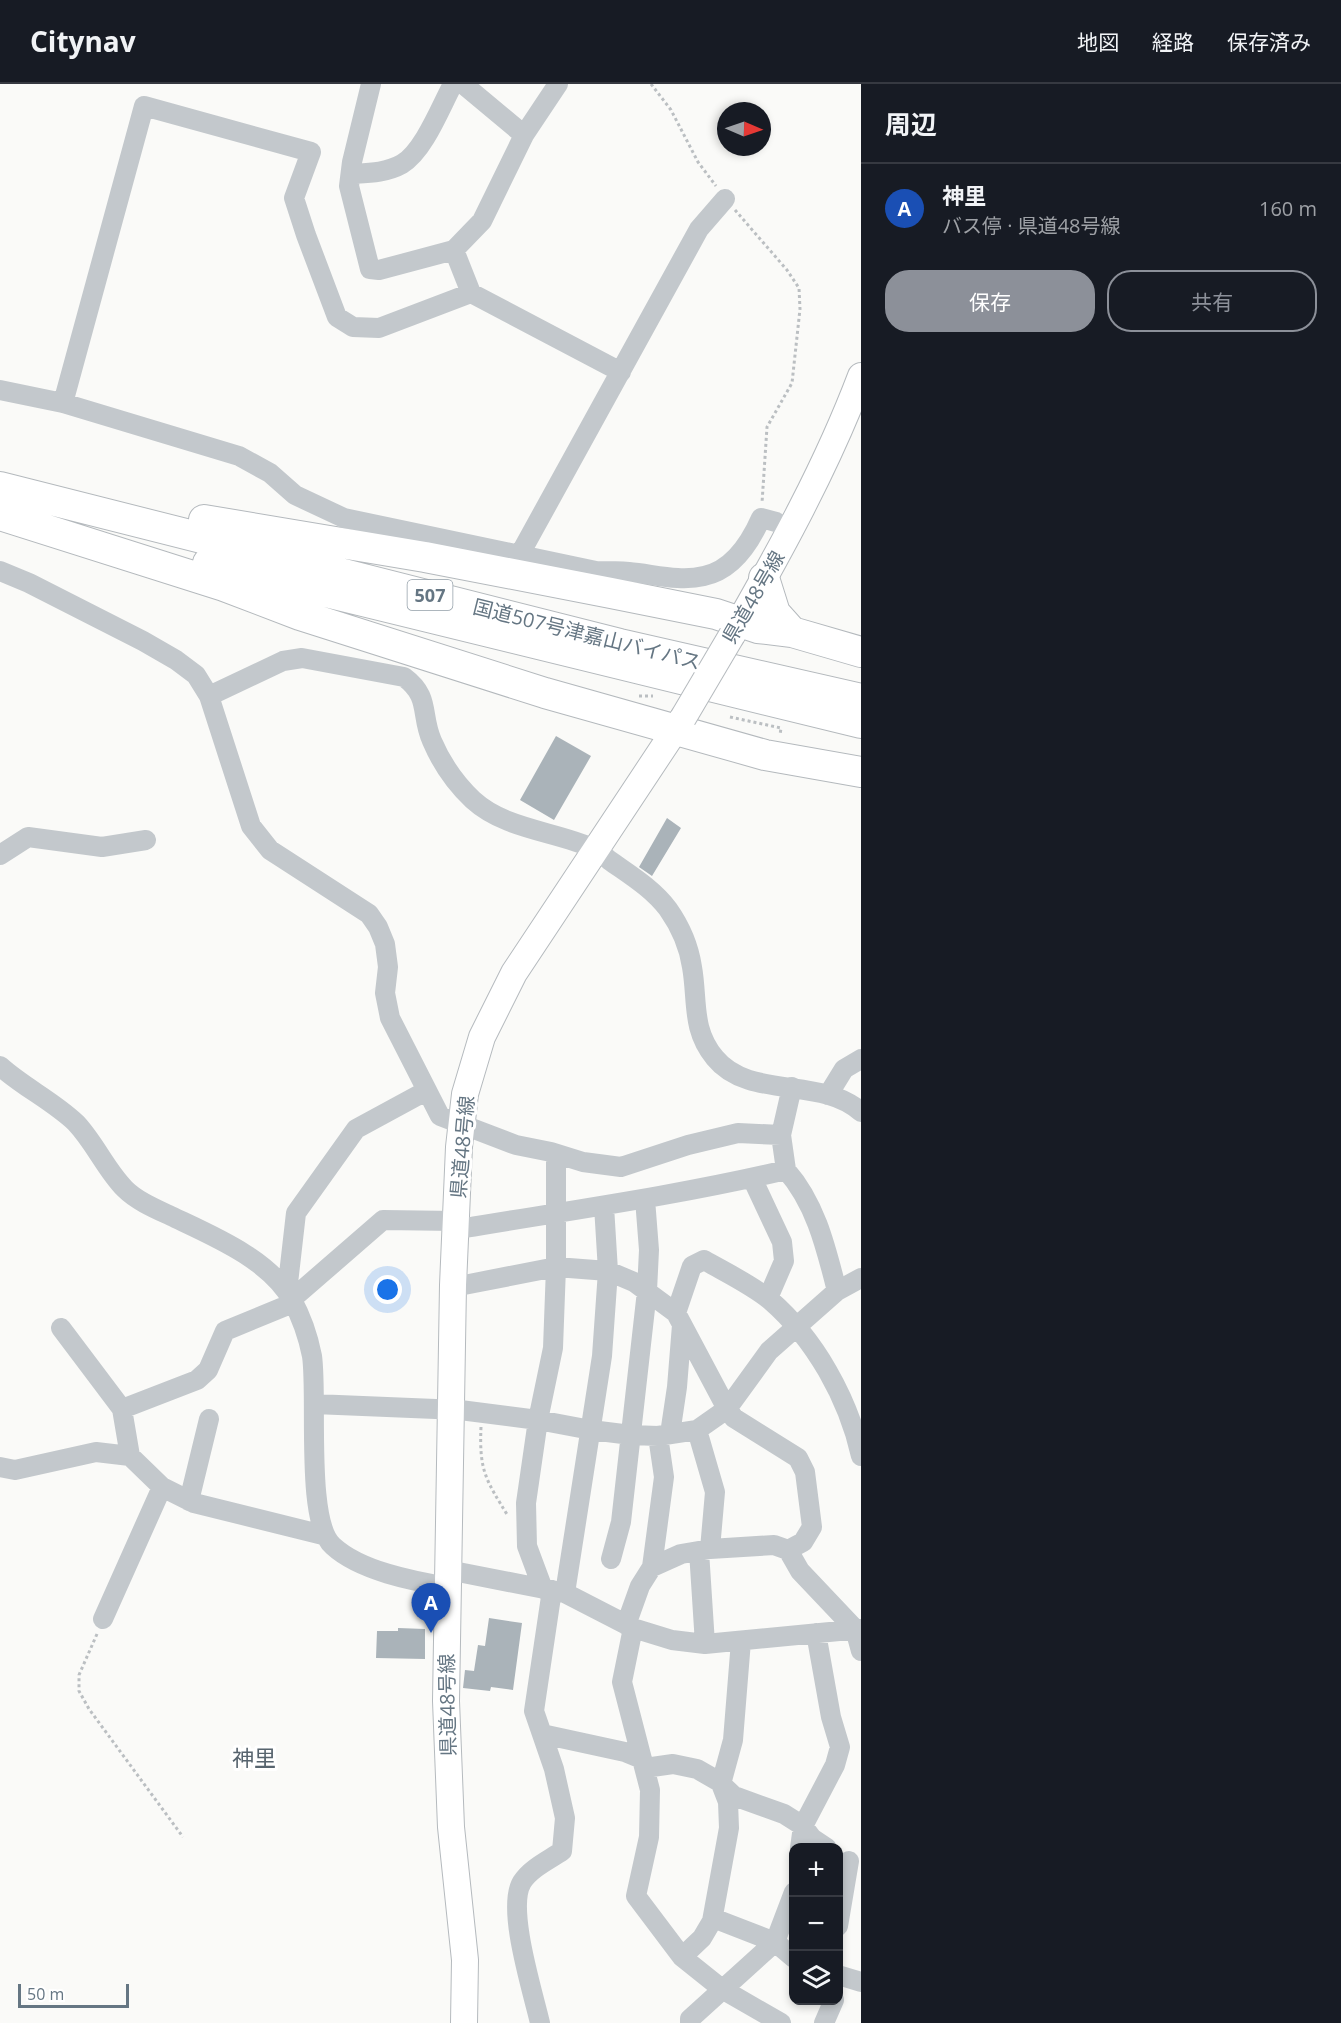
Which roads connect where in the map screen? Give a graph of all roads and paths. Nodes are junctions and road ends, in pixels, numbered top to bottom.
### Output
1 (371, 84) edge
2 (453, 84) edge
3 (463, 84) edge
4 (558, 84) edge
5 (651, 84) edge
6 (524, 135) junction
7 (351, 174) junction
8 (725, 199) junction
9 (454, 250) junction
10 (471, 293) junction
11 (621, 372) junction
12 (861, 376) edge
13 (0, 390) edge
14 (63, 403) junction
15 (0, 485) edge
16 (0, 510) edge
17 (0, 516) edge
18 (761, 518) junction
19 (791, 530) junction
20 (520, 554) junction
21 (0, 571) edge
22 (764, 578) junction
23 (736, 628) junction
24 (792, 632) junction
25 (861, 652) edge
26 (209, 696) junction
27 (861, 699) edge
28 (861, 723) edge
29 (679, 725) junction
30 (861, 772) edge
31 (146, 840) dead end
32 (597, 849) junction
33 (0, 855) edge
34 (861, 1059) edge
35 (0, 1066) edge
36 (792, 1087) junction
37 (426, 1091) junction
38 (828, 1095) junction
39 (861, 1112) edge
40 (461, 1125) junction
41 (781, 1135) junction
42 (556, 1154) junction
43 (786, 1170) junction
44 (752, 1178) junction
45 (645, 1199) junction
46 (604, 1206) junction
47 (556, 1213) junction
48 (456, 1224) junction
49 (556, 1267) junction
50 (608, 1271) junction
51 (861, 1278) edge
52 (453, 1285) junction
53 (647, 1291) junction
54 (837, 1291) junction
55 (291, 1298) junction
56 (768, 1298) junction
57 (679, 1319) junction
58 (798, 1326) junction
59 (61, 1328) dead end
60 (314, 1404) junction
61 (122, 1409) junction
62 (727, 1409) junction
63 (450, 1410) junction
64 (481, 1414) junction
65 (209, 1419) dead end
66 (538, 1420) junction
67 (591, 1430) junction
68 (697, 1430) junction
69 (630, 1435) junction
70 (664, 1435) junction
71 (130, 1456) junction
72 (861, 1456) edge
73 (0, 1467) edge
74 (162, 1487) junction
75 (189, 1501) junction
76 (323, 1535) junction
77 (527, 1546) junction
78 (704, 1550) junction
79 (788, 1550) junction
80 (611, 1559) dead end
81 (652, 1567) junction
82 (448, 1579) junction
83 (553, 1591) junction
84 (104, 1618) joint
85 (629, 1627) junction
86 (858, 1629) edge
87 (816, 1633) junction
88 (741, 1641) junction
89 (705, 1644) junction
90 (861, 1651) edge
91 (542, 1734) junction
92 (643, 1764) junction
93 (721, 1784) junction
94 (803, 1826) junction
95 (183, 1837) dead end
96 (801, 1843) edge
97 (820, 1843) edge
98 (849, 1861) edge
99 (792, 1897) edge
100 (843, 1897) edge
101 (713, 1918) junction
102 (775, 1942) junction
103 (789, 1954) edge
104 (682, 1957) junction
105 (722, 1989) junction
106 (687, 2022) edge
107 (464, 2023) edge
108 (540, 2023) edge
109 (781, 2023) edge

1 - 7 street
2 - 7 street
3 - 6 street
4 - 6 street
5 - 8 path
6 - 9 street
7 - 9 street
8 - 11 street
8 - 18 path
9 - 10 street
10 - 11 street
10 - 14 street
11 - 20 street
12 - 19 main road, 県道48号線
13 - 14 street
14 - 20 street
15 - 23 highway
15 - 27 highway, 国道507号津嘉山バイパス / 507
16 - 28 highway, 国道507号津嘉山バイパス / 507
17 - 29 highway
18 - 19 street
18 - 20 street
19 - 22 main road, 県道48号線
21 - 26 street
22 - 23 main road, 県道48号線
22 - 24 highway
23 - 24 highway
23 - 29 main road, 県道48号線, bridge
24 - 25 highway
26 - 32 street
26 - 37 street
29 - 30 highway
29 - 32 main road, 県道48号線
31 - 33 street
32 - 36 street
32 - 40 main road, 県道48号線
34 - 38 street
35 - 55 street
36 - 38 street
36 - 41 street
37 - 40 street
37 - 55 street
38 - 39 street
40 - 42 street
40 - 48 main road, 県道48号線
41 - 42 street
41 - 43 street
42 - 47 street
43 - 44 street
43 - 54 street
44 - 45 street
44 - 56 street
45 - 46 street
45 - 53 street
46 - 47 street
46 - 50 street
47 - 48 street
47 - 49 street
48 - 52 main road, 県道48号線
48 - 55 street
49 - 50 street
49 - 52 street
49 - 66 street
50 - 53 street
50 - 67 street
51 - 54 street
52 - 63 main road, 県道48号線
53 - 57 street
53 - 69 street
54 - 58 street
55 - 60 street
55 - 61 street
56 - 57 street
56 - 58 street
57 - 62 street
57 - 70 street
58 - 62 street
58 - 72 street
59 - 61 street
60 - 63 street
60 - 76 street
61 - 71 street
62 - 68 street
62 - 79 street
63 - 64 street
63 - 82 main road, 県道48号線
64 - 66 street
64 - 77 path
65 - 75 street
66 - 67 street
66 - 77 street
67 - 69 street
67 - 83 street
68 - 70 street
68 - 78 street
69 - 70 street
69 - 80 street
70 - 81 street
71 - 73 street
71 - 74 street
74 - 75 street
74 - 84 street
75 - 76 street
76 - 82 street
77 - 83 street
78 - 79 street
78 - 81 street
78 - 89 street
79 - 86 street
81 - 85 street
82 - 83 street
82 - 107 main road, 県道48号線
83 - 85 street
83 - 91 street
84 - 95 path
85 - 89 street
85 - 92 street
86 - 87 street
86 - 90 street
87 - 88 street
87 - 94 street
88 - 89 street
88 - 93 street
91 - 92 street
91 - 108 street
92 - 93 street
92 - 104 street
93 - 94 street
93 - 101 street
94 - 96 street
94 - 97 street
98 - 100 street
99 - 102 street
101 - 102 street
101 - 104 street
102 - 103 street
102 - 105 street
104 - 105 street
105 - 106 street
105 - 109 street

